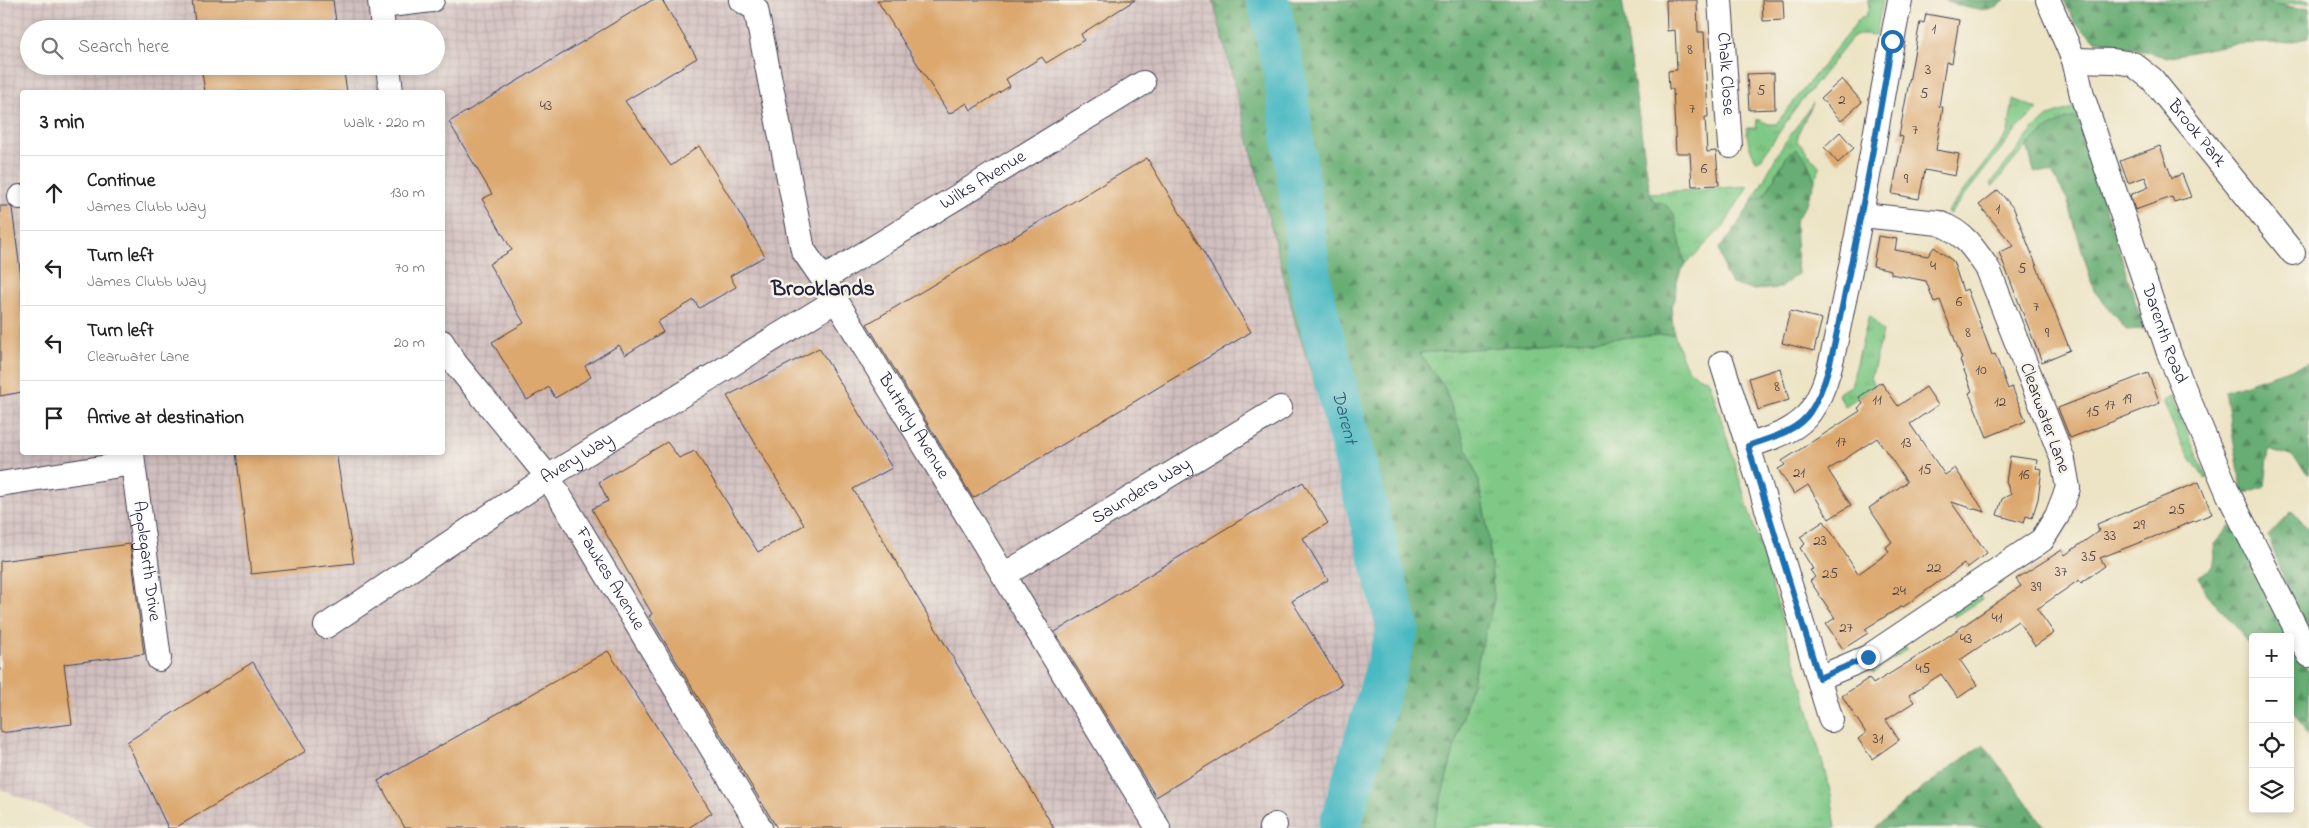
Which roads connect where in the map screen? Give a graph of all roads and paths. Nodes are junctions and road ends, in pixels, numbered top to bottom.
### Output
1 (432, 0) edge
2 (1720, 0) edge
3 (1900, 0) edge
4 (2048, 0) edge
5 (756, 3) edge
6 (381, 12) edge
7 (2074, 60) junction
8 (389, 75) edge
9 (1143, 83) dead end
10 (391, 90) edge
11 (1730, 146) dead end
12 (1862, 215) junction
13 (2293, 253) dead end
14 (823, 279) junction
15 (835, 301) junction
16 (445, 347) edge
17 (1722, 363) dead end
18 (1280, 408) dead end
19 (1748, 446) junction
20 (132, 458) edge
21 (548, 477) junction
22 (0, 484) edge
23 (1004, 575) junction
24 (326, 626) dead end
25 (2309, 655) edge
26 (159, 659) dead end
27 (1819, 678) junction
28 (1831, 720) dead end
29 (760, 828) edge
30 (1158, 828) edge

1 - 6 street
2 - 11 street, Chalk Close
3 - 12 street
4 - 7 street, Darenth Road
5 - 14 street, Butterly Avenue
7 - 13 street, Brook Park
7 - 25 street, Darenth Road
8 - 10 street
9 - 14 street, Wilks Avenue
12 - 19 street
12 - 27 street, Clearwater Lane
14 - 15 street, Butterly Avenue
15 - 21 street, Avery Way
15 - 23 street, Butterly Avenue
16 - 21 street, Fawkes Avenue
17 - 19 street
18 - 23 street, Saunders Way
19 - 27 street
20 - 22 street, Applegarth Drive
20 - 26 street, Applegarth Drive
21 - 24 street, Avery Way
21 - 29 street, Fawkes Avenue
23 - 30 street, Butterly Avenue
27 - 28 street

